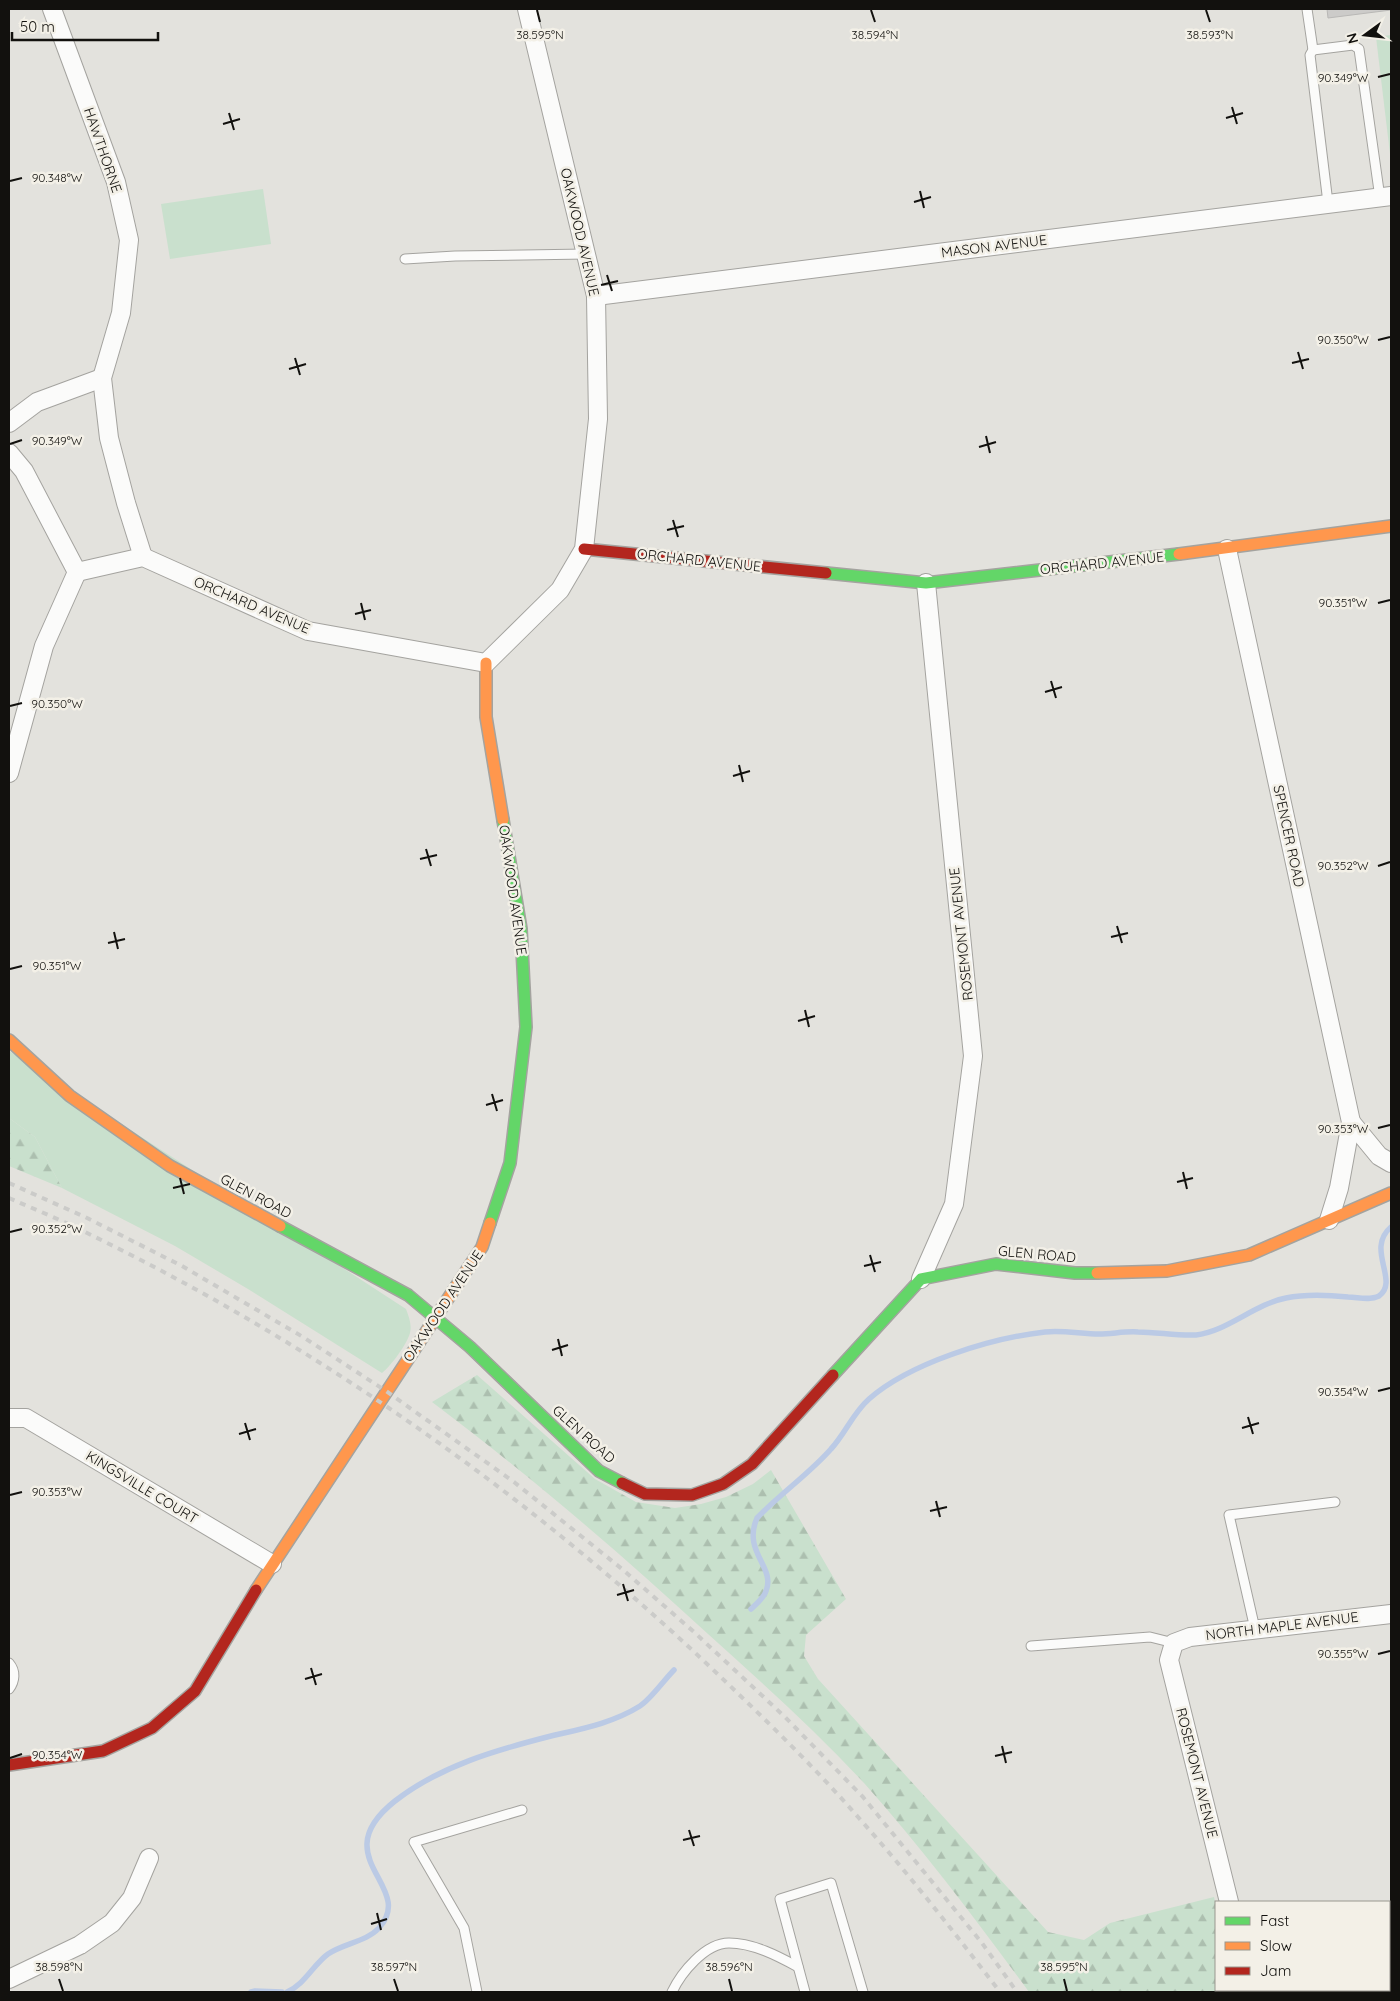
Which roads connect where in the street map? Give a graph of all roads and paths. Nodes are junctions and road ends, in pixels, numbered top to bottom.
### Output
1 (52, 9) edge
2 (526, 9) edge
3 (1308, 9) edge
4 (1313, 50) junction
5 (1386, 197) edge
6 (1328, 203) junction
7 (586, 254) junction
8 (405, 259) dead end
9 (596, 296) junction
10 (102, 378) junction
11 (9, 423) edge
12 (9, 453) edge
13 (1391, 526) edge
14 (584, 548) junction
15 (1227, 549) junction
16 (143, 558) junction
17 (77, 572) junction
18 (926, 583) junction
19 (486, 663) junction
20 (9, 773) edge
21 (9, 1040) edge
22 (1351, 1122) junction
23 (1391, 1163) edge
24 (1391, 1193) edge
25 (1329, 1220) junction
26 (921, 1279) junction
27 (436, 1317) junction
28 (9, 1418) edge
29 (1335, 1502) dead end
30 (272, 1564) junction
31 (1391, 1614) edge
32 (1255, 1630) junction
33 (1174, 1643) junction
34 (1031, 1646) dead end
35 (9, 1663) edge
36 (9, 1689) edge
37 (9, 1765) edge
38 (522, 1810) dead end
39 (149, 1858) dead end
40 (1229, 1901) edge
41 (798, 1967) junction
42 (9, 1979) edge
43 (476, 1992) edge
44 (672, 1992) edge
45 (805, 1992) edge
46 (863, 1992) edge

1 - 10 street, HAWTHORNE
2 - 7 street, OAKWOOD AVENUE
3 - 4 lane
4 - 5 lane
4 - 6 lane
5 - 6 street, MASON AVENUE
6 - 9 street, MASON AVENUE
7 - 8 lane
7 - 9 street, OAKWOOD AVENUE
9 - 14 street, OAKWOOD AVENUE
10 - 11 street
10 - 16 street, HAWTHORNE
12 - 17 street
13 - 15 street, ORCHARD AVENUE
14 - 18 street, ORCHARD AVENUE
14 - 19 street
15 - 18 street, ORCHARD AVENUE
15 - 22 street, SPENCER ROAD
16 - 17 street
16 - 19 street, ORCHARD AVENUE
17 - 20 street
18 - 26 street, ROSEMONT AVENUE
19 - 27 street, OAKWOOD AVENUE
21 - 27 street, GLEN ROAD
22 - 23 street, SPENCER ROAD
22 - 25 street, SPENCER ROAD
24 - 25 street, GLEN ROAD
25 - 26 street, GLEN ROAD
26 - 27 street, GLEN ROAD
27 - 30 street, OAKWOOD AVENUE
28 - 30 street, KINGSVILLE COURT
29 - 32 lane
30 - 37 street, OAKWOOD AVENUE
31 - 32 street, NORTH MAPLE AVENUE
32 - 33 street, NORTH MAPLE AVENUE
33 - 34 lane
33 - 40 street, ROSEMONT AVENUE
35 - 36 lane
38 - 43 lane
39 - 42 street
41 - 44 lane
41 - 45 lane
41 - 46 lane

